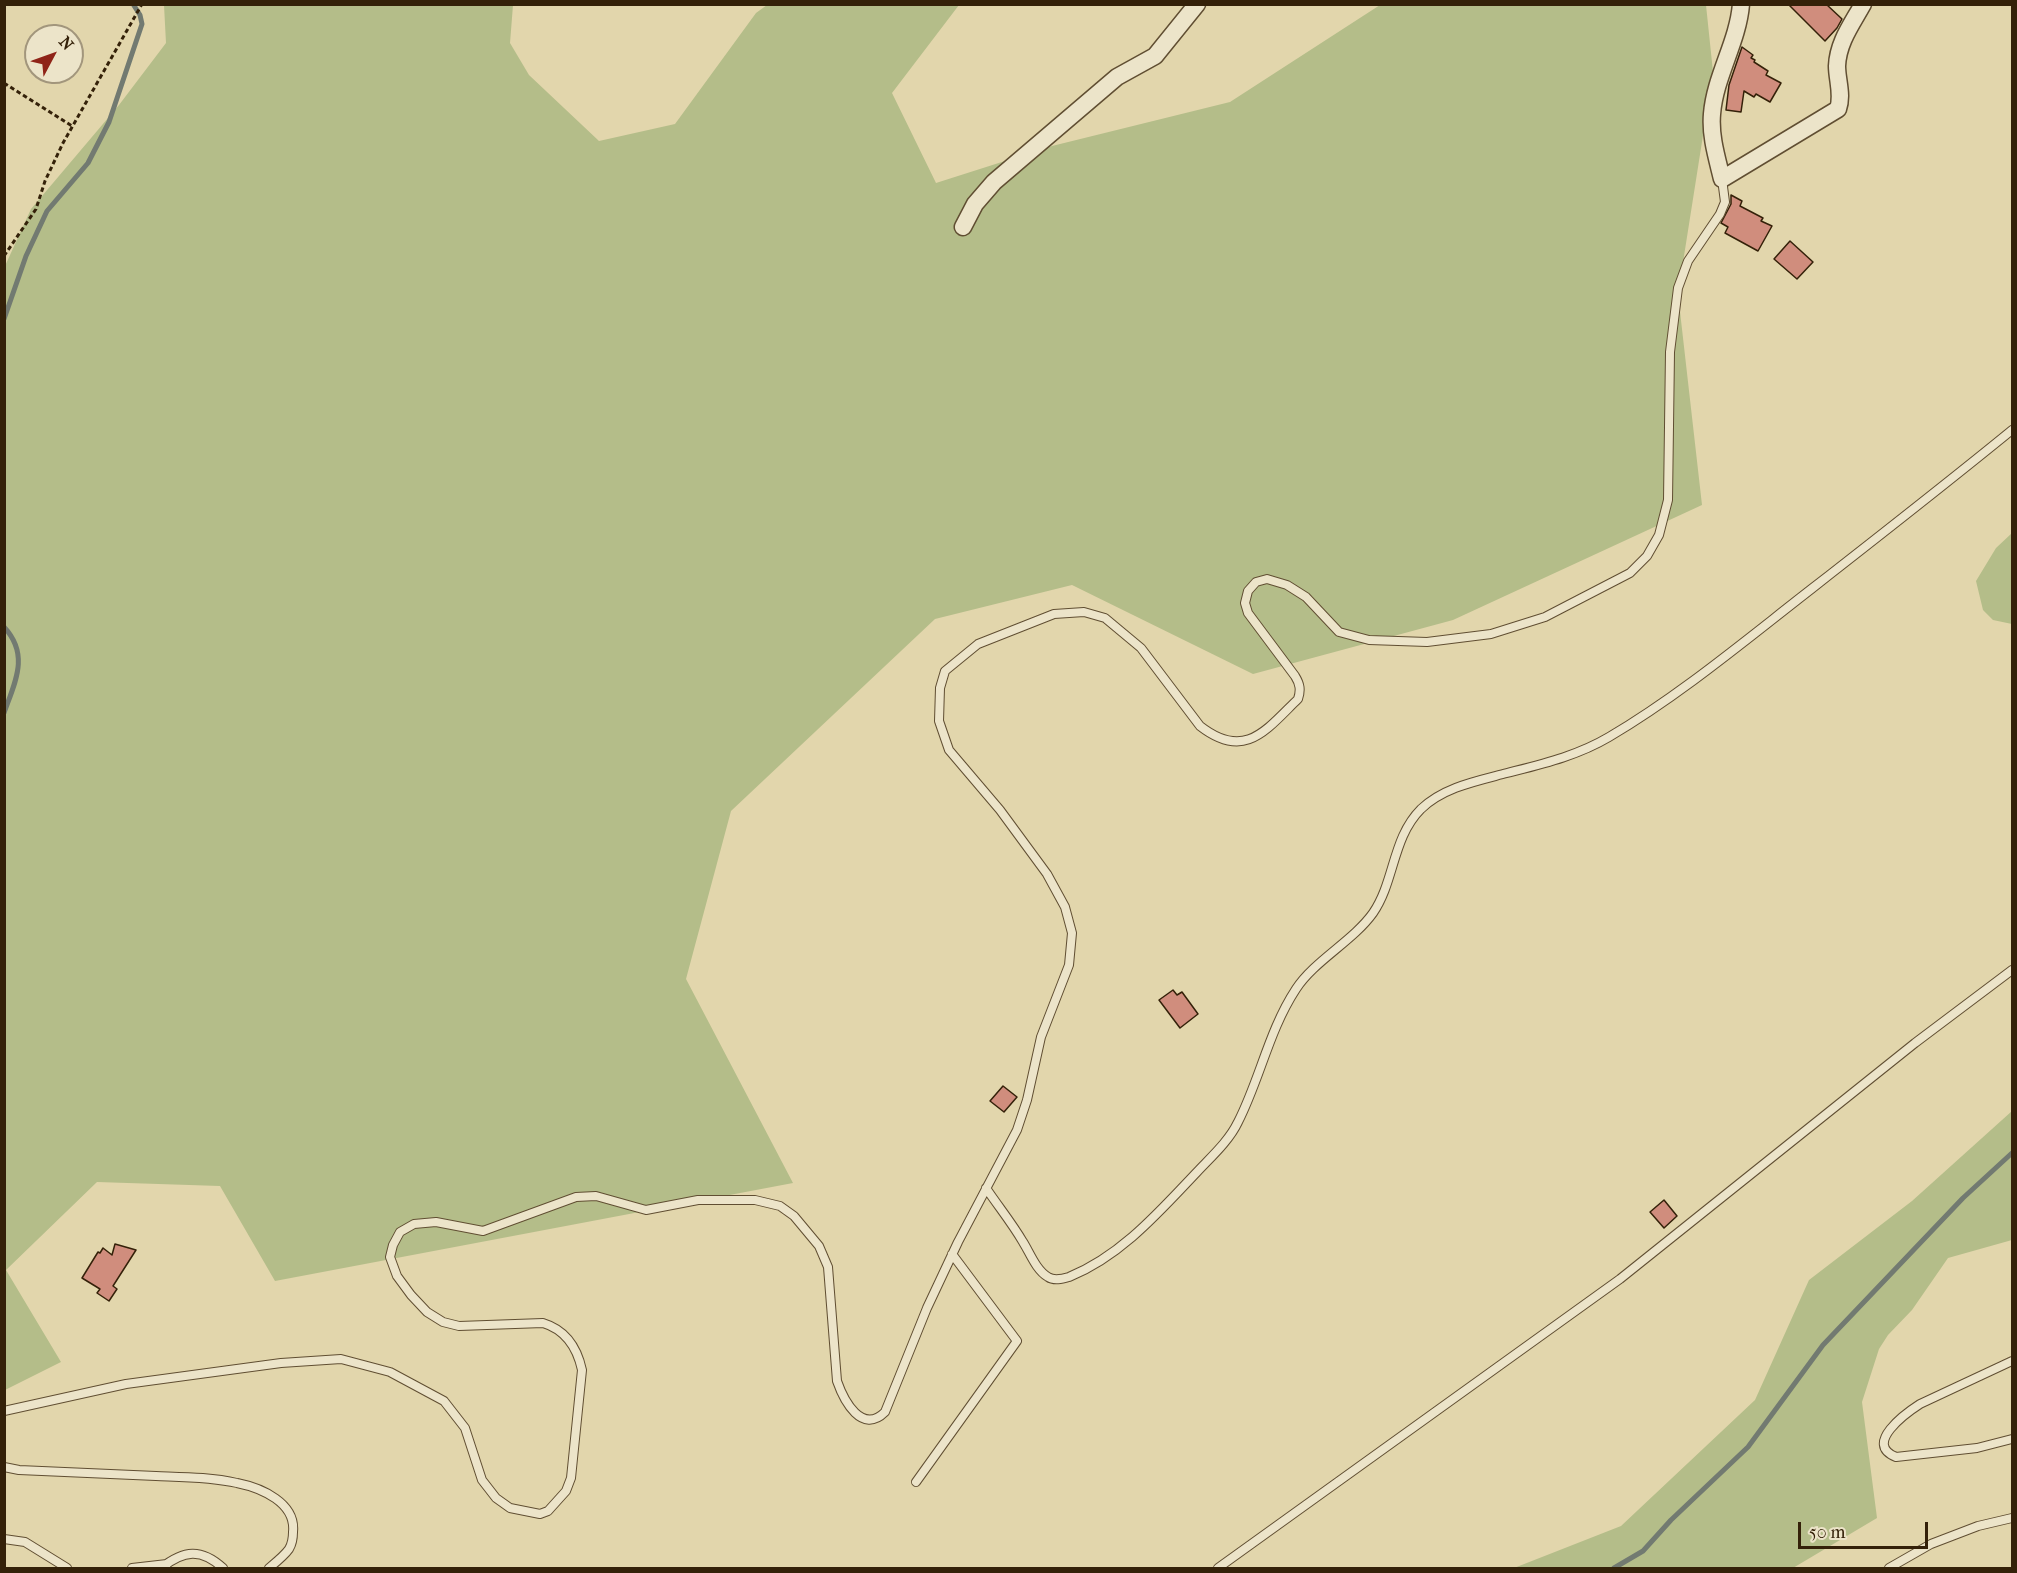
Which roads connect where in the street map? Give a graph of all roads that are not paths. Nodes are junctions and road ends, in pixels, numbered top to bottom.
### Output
1 (1197, 4) edge
2 (1741, 4) edge
3 (1863, 4) edge
4 (1722, 179) junction
5 (963, 227) dead end
6 (2013, 430) edge
7 (2013, 970) edge
8 (986, 1188) junction
9 (952, 1254) junction
10 (2013, 1361) edge
11 (4, 1411) edge
12 (2013, 1439) edge
13 (4, 1467) edge
14 (916, 1482) dead end
15 (2013, 1518) edge
16 (4, 1539) edge
17 (164, 1566) edge
18 (67, 1569) edge
19 (132, 1569) edge
20 (223, 1569) edge
21 (269, 1569) edge
22 (1218, 1569) edge
23 (1889, 1569) edge

1 - 5 street
2 - 4 street
3 - 4 street
4 - 8 lane
6 - 8 lane
7 - 22 lane
8 - 9 lane
9 - 11 lane
9 - 14 lane
10 - 12 lane
13 - 21 lane
15 - 23 lane
16 - 18 lane
17 - 19 lane
17 - 20 lane

